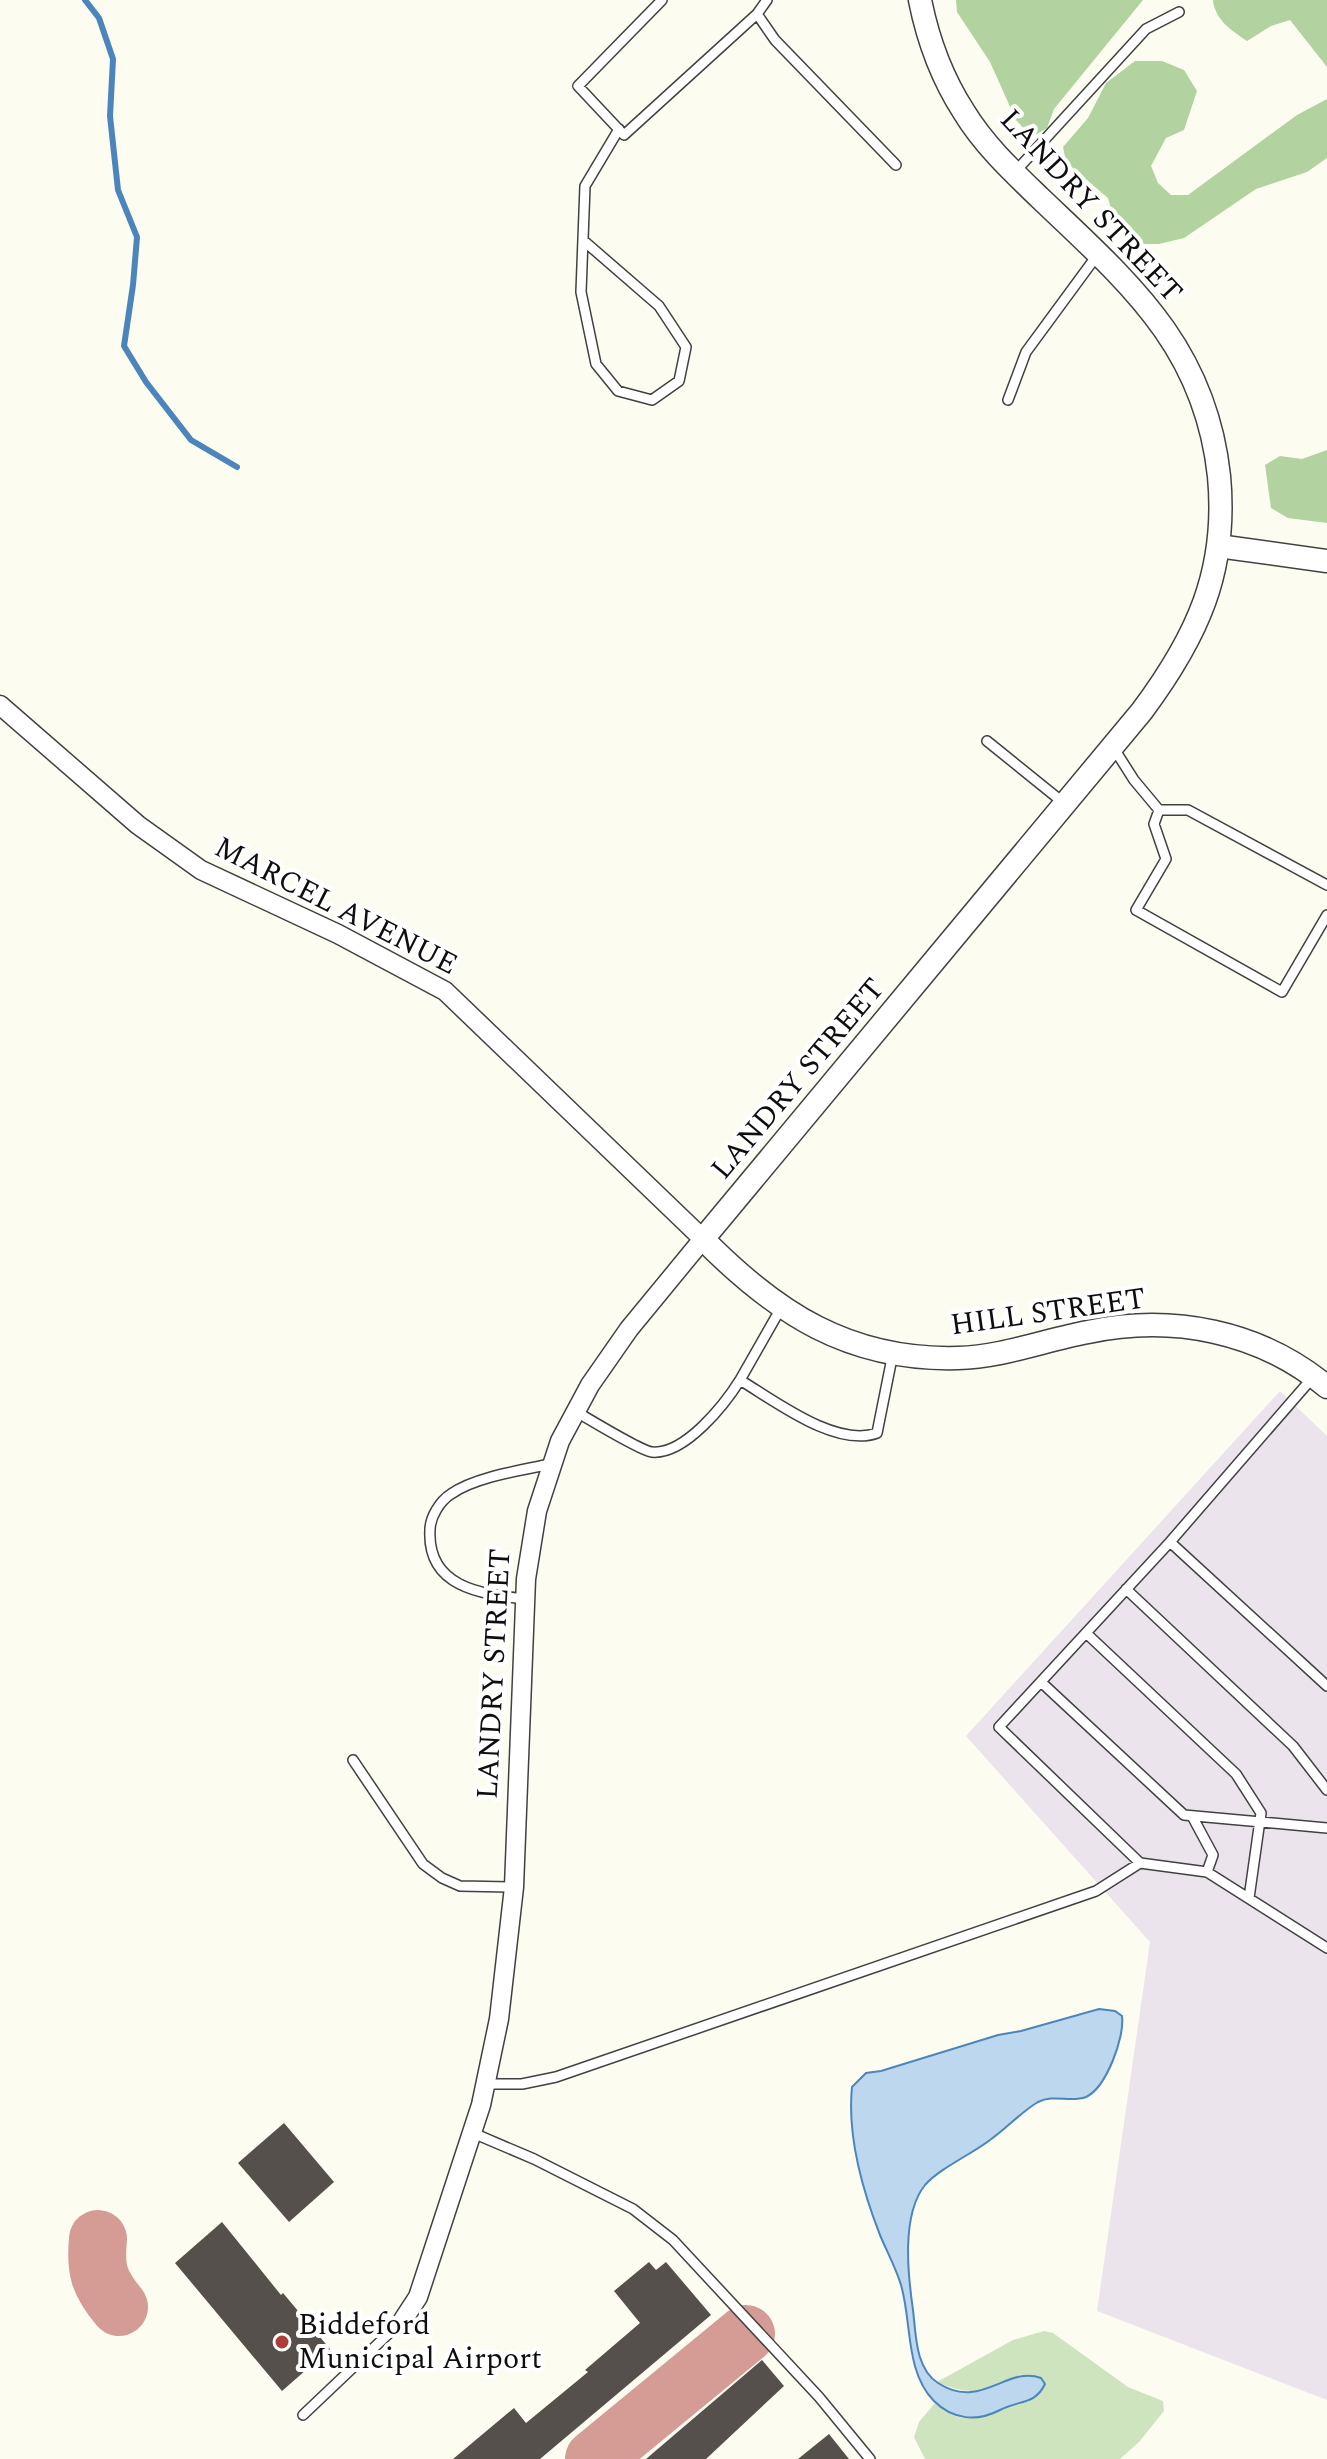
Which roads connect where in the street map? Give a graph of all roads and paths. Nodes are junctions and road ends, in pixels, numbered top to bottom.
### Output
1 (662, 0) edge
2 (767, 0) edge
3 (920, 0) edge
4 (1179, 12) dead end
5 (757, 14) junction
6 (619, 129) junction
7 (896, 165) dead end
8 (1014, 173) junction
9 (584, 241) junction
10 (1098, 254) junction
11 (1008, 400) dead end
12 (1218, 546) junction
13 (1327, 561) edge
14 (0, 705) edge
15 (987, 741) dead end
16 (1113, 746) junction
17 (1065, 804) junction
18 (1159, 810) junction
19 (1327, 885) edge
20 (1327, 915) edge
21 (703, 1239) junction
22 (781, 1308) junction
23 (893, 1353) junction
24 (740, 1380) junction
25 (1321, 1381) edge
26 (575, 1411) junction
27 (551, 1464) junction
28 (1170, 1542) junction
29 (1126, 1589) junction
30 (525, 1599) junction
31 (1086, 1633) junction
32 (1041, 1682) junction
33 (1327, 1686) edge
34 (353, 1760) dead end
35 (1327, 1790) edge
36 (1192, 1816) junction
37 (1260, 1822) junction
38 (1327, 1828) edge
39 (1140, 1863) junction
40 (1207, 1872) junction
41 (514, 1887) junction
42 (1249, 1898) junction
43 (1327, 1948) edge
44 (487, 2084) junction
45 (473, 2133) junction
46 (403, 2320) joint
47 (303, 2415) dead end
48 (870, 2459) edge

1 - 6 lane
2 - 5 lane
3 - 8 street, LANDRY STREET
4 - 8 lane
5 - 6 lane
5 - 7 lane
6 - 9 lane
8 - 10 street, LANDRY STREET
9 - 9 lane
10 - 11 lane
10 - 12 street, LANDRY STREET
12 - 13 street
12 - 16 street, LANDRY STREET
14 - 21 street, MARCEL AVENUE
15 - 17 lane
16 - 17 street, LANDRY STREET
16 - 18 lane
17 - 21 street, LANDRY STREET
18 - 19 lane
18 - 20 lane
21 - 22 street, HILL STREET
21 - 26 street, LANDRY STREET
22 - 23 street, HILL STREET
22 - 24 lane
23 - 24 lane
23 - 25 street, HILL STREET
24 - 26 lane
25 - 28 lane
26 - 27 street, LANDRY STREET
27 - 30 street, LANDRY STREET
27 - 30 lane
28 - 29 lane
28 - 33 lane
29 - 31 lane
29 - 35 lane
30 - 41 street, LANDRY STREET
31 - 32 lane
31 - 37 lane
32 - 36 lane
32 - 39 lane
34 - 41 lane
36 - 37 lane
36 - 40 lane
37 - 38 lane
37 - 42 lane
39 - 40 lane
39 - 44 lane
40 - 42 lane
41 - 44 street, LANDRY STREET
42 - 43 lane
44 - 45 street, LANDRY STREET
45 - 46 street, LANDRY STREET
45 - 48 lane
46 - 47 lane

